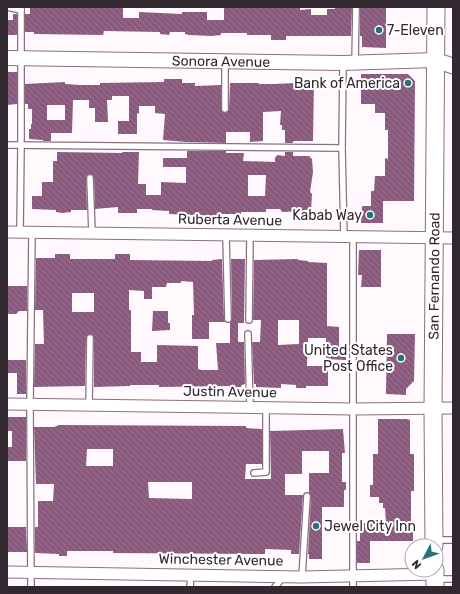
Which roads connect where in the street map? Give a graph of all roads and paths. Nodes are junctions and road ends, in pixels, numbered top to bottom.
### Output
1 (7, 7) edge
2 (356, 7) edge
3 (436, 7) edge
4 (21, 8) edge
5 (453, 55) edge
6 (14, 58) edge
7 (435, 60) junction
8 (225, 62) junction
9 (349, 63) junction
10 (453, 66) edge
11 (224, 110) dead end
12 (7, 145) edge
13 (21, 145) junction
14 (342, 148) junction
15 (90, 178) dead end
16 (7, 232) edge
17 (20, 232) junction
18 (32, 232) junction
19 (92, 233) junction
20 (226, 235) junction
21 (250, 236) junction
22 (349, 237) junction
23 (434, 238) junction
24 (453, 238) edge
25 (228, 319) dead end
26 (249, 320) dead end
27 (248, 334) dead end
28 (90, 338) dead end
29 (7, 404) edge
30 (30, 405) junction
31 (89, 405) junction
32 (250, 408) junction
33 (266, 408) junction
34 (453, 408) edge
35 (353, 409) junction
36 (433, 409) junction
37 (254, 473) dead end
38 (307, 496) dead end
39 (434, 538) edge
40 (7, 572) edge
41 (30, 572) junction
42 (191, 575) junction
43 (283, 576) junction
44 (302, 576) junction
45 (414, 578) edge
46 (352, 581) edge
47 (31, 587) edge
48 (190, 587) edge
49 (276, 587) edge

1 - 4 lane
2 - 9 lane
3 - 7 main road, San Fernando Road
4 - 6 lane
5 - 7 main road, Sonora Avenue
6 - 8 street, Sonora Avenue
6 - 13 lane
7 - 9 street, Sonora Avenue
7 - 10 main road, Sonora Avenue
7 - 23 main road, San Fernando Road
8 - 9 street, Sonora Avenue
8 - 11 lane
9 - 14 lane
12 - 13 lane
13 - 14 lane
13 - 17 lane
14 - 22 lane
15 - 19 lane
16 - 17 street, Ruberta Avenue
17 - 18 street, Ruberta Avenue
18 - 19 street, Ruberta Avenue
18 - 30 lane
19 - 20 street, Ruberta Avenue
20 - 21 street, Ruberta Avenue
20 - 25 lane
21 - 22 street, Ruberta Avenue
21 - 26 lane
22 - 23 street, Ruberta Avenue
22 - 35 lane
23 - 24 street, Ruberta Avenue
23 - 36 main road, San Fernando Road
27 - 32 lane
28 - 31 lane
29 - 30 street, Justin Avenue
30 - 31 street, Justin Avenue
30 - 41 lane
31 - 32 street, Justin Avenue
32 - 33 street, Justin Avenue
33 - 35 street, Justin Avenue
33 - 37 lane
34 - 36 street, Justin Avenue
35 - 36 street, Justin Avenue
35 - 46 lane
36 - 39 main road, San Fernando Road
38 - 44 lane
40 - 41 street, Winchester Avenue
41 - 42 street, Winchester Avenue
41 - 47 lane
42 - 43 street, Winchester Avenue
42 - 48 lane
43 - 44 street, Winchester Avenue
43 - 49 lane
44 - 46 street, Winchester Avenue
45 - 46 street, Winchester Avenue

